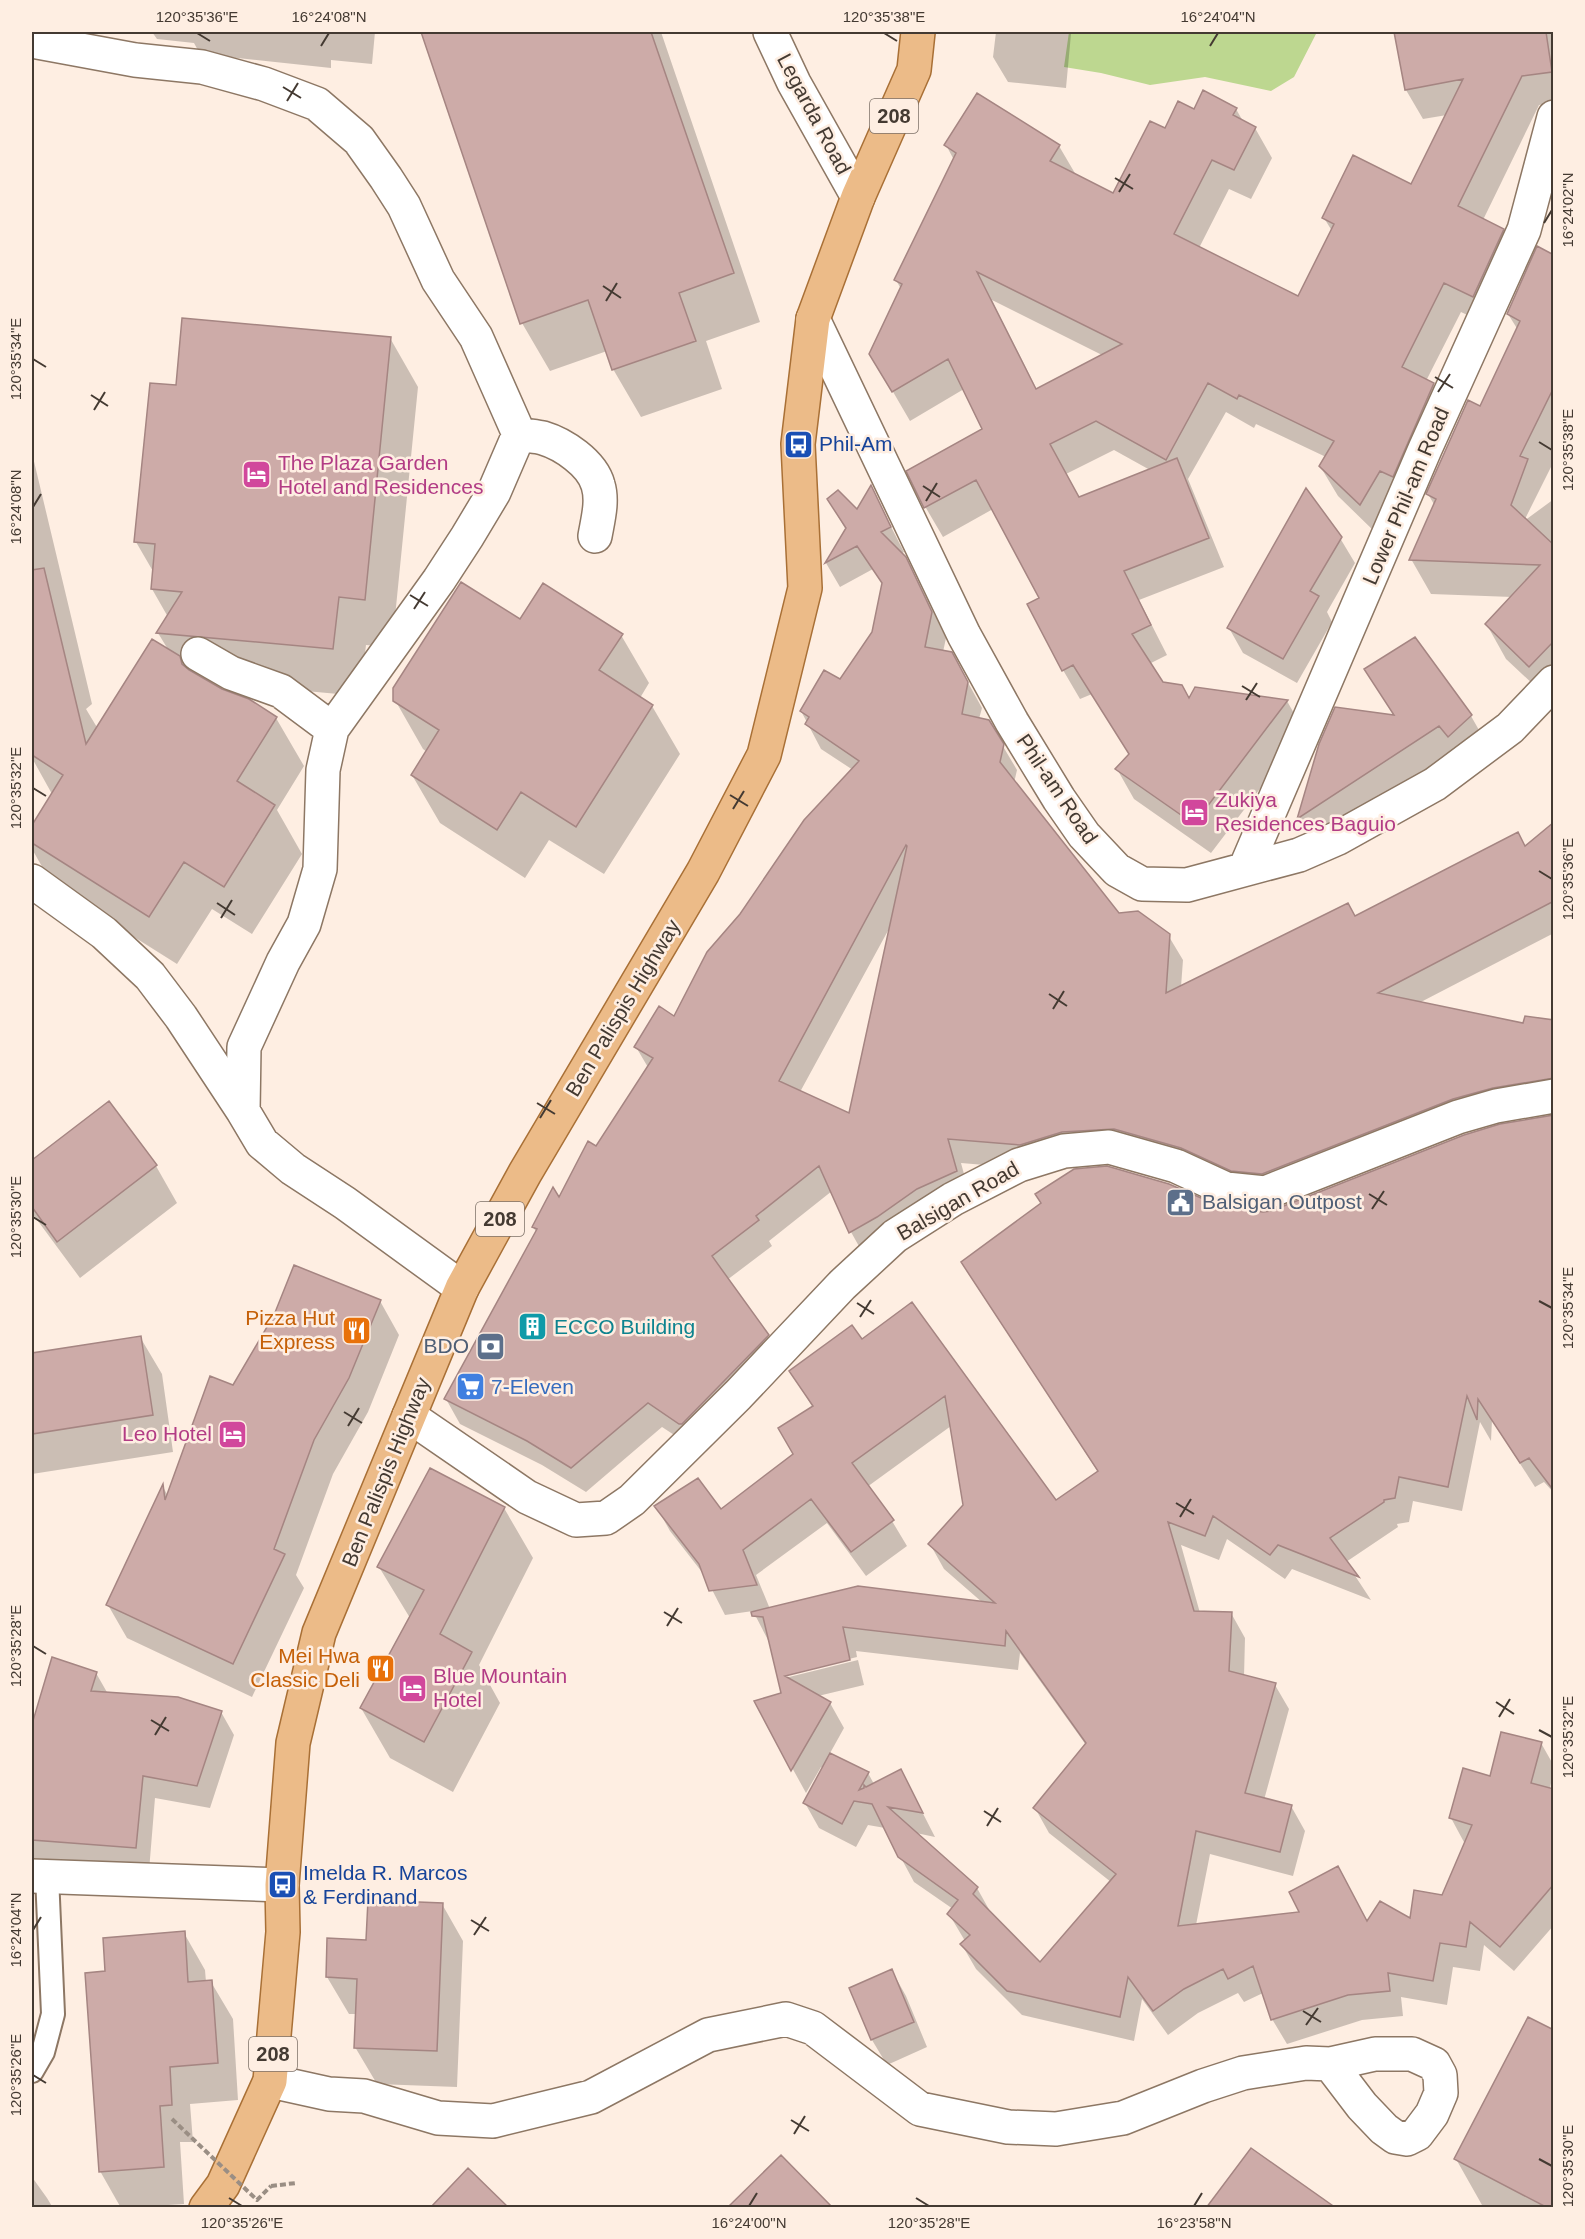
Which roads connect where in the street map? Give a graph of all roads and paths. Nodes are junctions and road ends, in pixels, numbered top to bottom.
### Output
1 (770, 32) edge
2 (918, 32) edge
3 (32, 41) edge
4 (1554, 117) edge
5 (858, 197) junction
6 (813, 319) junction
7 (519, 434) junction
8 (595, 536) dead end
9 (198, 654) dead end
10 (1554, 682) edge
11 (332, 729) junction
12 (1245, 869) junction
13 (32, 881) edge
14 (1554, 1096) edge
15 (243, 1111) junction
16 (462, 1288) junction
17 (409, 1416) junction
18 (39, 1876) edge
19 (282, 1885) junction
20 (1330, 2064) dead end
21 (32, 2071) edge
22 (270, 2081) junction
23 (171, 2119) dead end
24 (296, 2183) dead end
25 (207, 2208) edge

1 - 5 street, Legarda Road
2 - 5 main road, Ben Palispis Highway / 208
3 - 7 street
4 - 12 street, Lower Phil-am Road
5 - 6 main road, Ben Palispis Highway / 208
6 - 12 street, Phil-am Road
6 - 16 main road, Ben Palispis Highway / 208
7 - 8 street
7 - 11 street
9 - 11 street
10 - 12 street, Phil-am Road
11 - 15 street
13 - 15 street
14 - 17 street, Balsigan Road
15 - 16 street
16 - 17 main road, Ben Palispis Highway / 208
17 - 19 main road, Ben Palispis Highway / 208
18 - 19 street
18 - 21 lane
19 - 22 main road, Ben Palispis Highway / 208
20 - 22 street
22 - 25 main road, Ben Palispis Highway / 208
23 - 24 path, bridge

